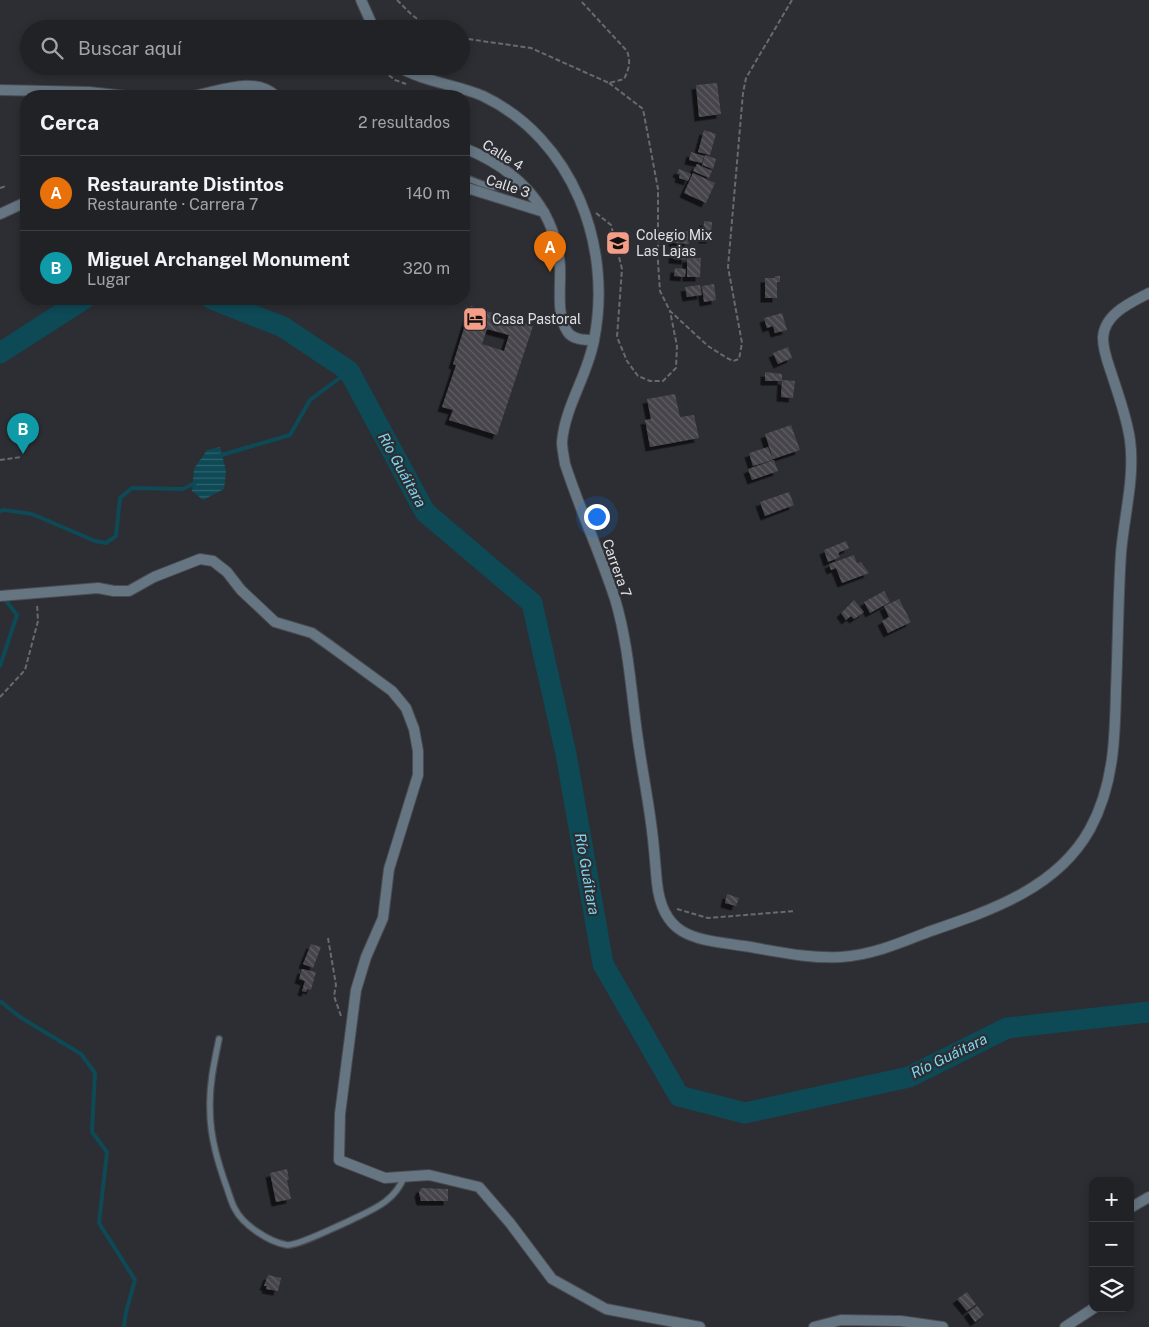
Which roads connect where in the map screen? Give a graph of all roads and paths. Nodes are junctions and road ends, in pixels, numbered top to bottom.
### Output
1 (362, 0) edge
2 (397, 0) edge
3 (580, 0) edge
4 (792, 0) edge
5 (370, 20) edge
6 (419, 20) edge
7 (470, 39) edge
8 (415, 75) edge
9 (609, 83) junction
10 (0, 90) edge
11 (20, 90) edge
12 (222, 90) edge
13 (266, 90) edge
14 (462, 90) edge
15 (470, 92) edge
16 (470, 150) edge
17 (470, 179) edge
18 (518, 180) junction
19 (6, 186) dead end
20 (0, 188) edge
21 (470, 189) edge
22 (20, 205) edge
23 (544, 212) junction
24 (596, 212) dead end
25 (0, 214) edge
26 (1149, 293) edge
27 (670, 311) junction
28 (594, 340) junction
29 (22, 457) dead end
30 (0, 460) edge
31 (36, 592) junction
32 (0, 596) edge
33 (0, 698) edge
34 (660, 905) junction
35 (795, 911) dead end
36 (328, 938) dead end
37 (350, 1032) junction
38 (219, 1039) dead end
39 (404, 1176) junction
40 (1149, 1197) edge
41 (1134, 1206) edge
42 (1089, 1311) edge
43 (700, 1327) edge
44 (814, 1327) edge
45 (943, 1327) edge
46 (1064, 1327) edge

1 - 5 street
2 - 6 path
3 - 9 path
4 - 27 path
7 - 9 path
8 - 14 street, Carrera 7
9 - 27 path
10 - 11 street
12 - 13 street
15 - 28 street, Carrera 7
16 - 18 street, Calle 4
17 - 18 lane
18 - 23 street, Calle 4
19 - 20 path
21 - 23 street, Calle 3
22 - 25 street
23 - 28 street
24 - 27 path
26 - 34 street
28 - 34 street, Carrera 7
29 - 30 path
31 - 32 street
31 - 33 path
31 - 37 street
34 - 35 path
36 - 37 path
37 - 39 street
38 - 39 lane
39 - 43 street
40 - 41 street
42 - 46 street
44 - 45 street

